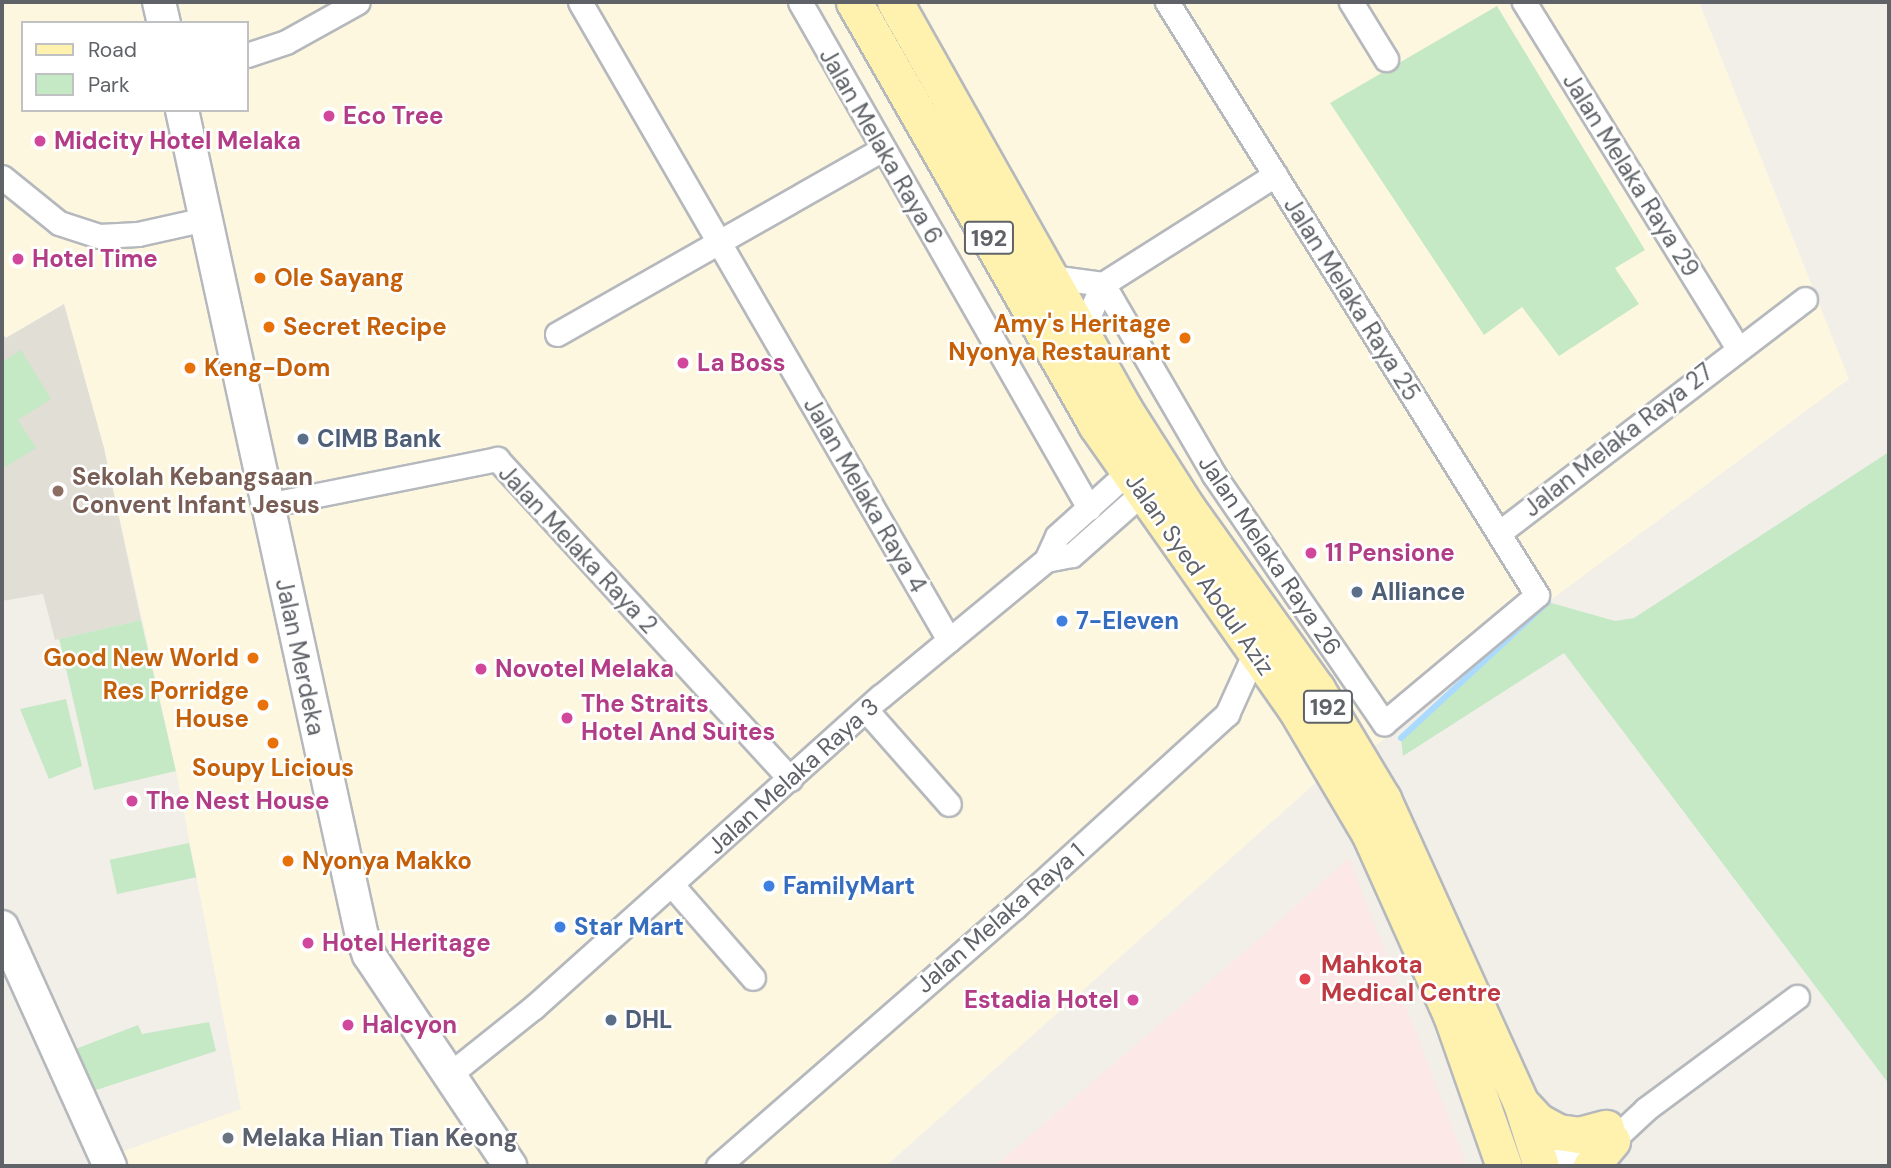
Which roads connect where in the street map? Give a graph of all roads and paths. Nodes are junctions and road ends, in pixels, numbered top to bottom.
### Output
1 (159, 2) edge
2 (358, 2) edge
3 (580, 2) edge
4 (800, 2) edge
5 (854, 2) edge
6 (895, 2) edge
7 (1167, 2) edge
8 (1351, 2) edge
9 (1524, 2) edge
10 (164, 21) edge
11 (248, 55) edge
12 (1386, 59) dead end
13 (182, 112) edge
14 (882, 149) junction
15 (1275, 175) junction
16 (2, 177) edge
17 (205, 219) junction
18 (718, 241) junction
19 (1051, 277) junction
20 (1103, 284) junction
21 (1805, 299) dead end
22 (557, 334) dead end
23 (1085, 339) junction
24 (1738, 348) junction
25 (1135, 483) junction
26 (267, 505) junction
27 (1089, 508) junction
28 (1499, 533) junction
29 (1046, 560) junction
30 (1537, 595) joint
31 (949, 640) junction
32 (1256, 650) junction
33 (866, 710) junction
34 (790, 779) junction
35 (949, 804) dead end
36 (673, 885) junction
37 (2, 927) edge
38 (753, 978) dead end
39 (1797, 997) dead end
40 (450, 1074) junction
41 (1521, 1103) junction
42 (1603, 1145) edge
43 (1498, 1158) edge
44 (110, 1166) edge
45 (510, 1166) edge
46 (718, 1166) edge
47 (1541, 1166) edge
48 (1548, 1166) edge
49 (1583, 1166) edge

1 - 10 main road
2 - 11 street
3 - 18 street, Jalan Melaka Raya 4
4 - 14 street, Jalan Melaka Raya 6
5 - 25 main road, Jalan Syed Abdul Aziz / 192
6 - 19 main road, Jalan Syed Abdul Aziz / 192
7 - 15 street, Jalan Melaka Raya 25
8 - 12 street
9 - 24 street, Jalan Melaka Raya 29
13 - 17 main road, Jalan Merdeka
14 - 18 street
14 - 27 street, Jalan Melaka Raya 6
15 - 20 street
15 - 28 street, Jalan Melaka Raya 25
16 - 17 street
17 - 26 main road, Jalan Merdeka
18 - 22 street
18 - 31 street, Jalan Melaka Raya 4
19 - 20 street
19 - 23 main road, Jalan Syed Abdul Aziz / 192
20 - 23 street
20 - 30 street, Jalan Melaka Raya 26
21 - 24 street, Jalan Melaka Raya 27
23 - 41 main road, Jalan Syed Abdul Aziz / 192
24 - 28 street, Jalan Melaka Raya 27
25 - 27 street, Jalan Melaka Raya 3
25 - 29 street
25 - 32 main road, Jalan Syed Abdul Aziz / 192
26 - 34 street, Jalan Melaka Raya 2
26 - 40 main road, Jalan Merdeka
27 - 29 street, Jalan Melaka Raya 3
28 - 30 street, Jalan Melaka Raya 25
29 - 31 street, Jalan Melaka Raya 3
31 - 33 street, Jalan Melaka Raya 3
32 - 43 main road, Jalan Syed Abdul Aziz / 192
32 - 46 street, Jalan Melaka Raya 1
33 - 34 street, Jalan Melaka Raya 3
33 - 35 street
34 - 36 street, Jalan Melaka Raya 3
36 - 38 street
36 - 40 street, Jalan Melaka Raya 3
37 - 44 main road
39 - 42 street
40 - 45 main road, Jalan Merdeka
41 - 42 main road
41 - 47 main road, Jalan Syed Abdul Aziz / 192
42 - 48 street
42 - 49 street

